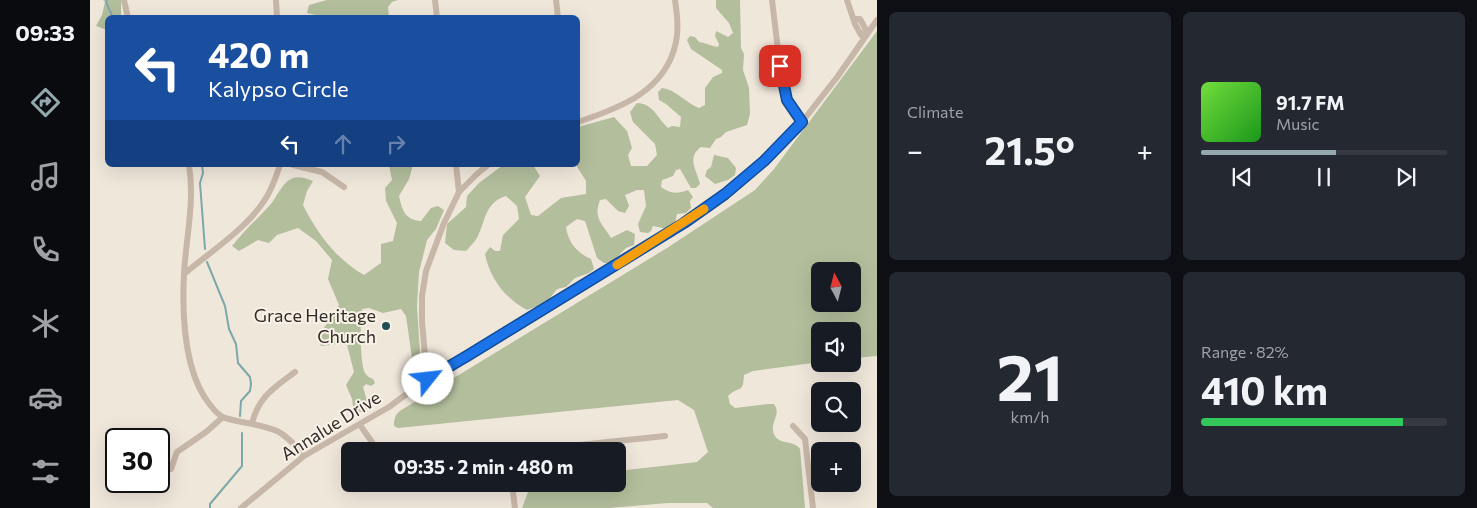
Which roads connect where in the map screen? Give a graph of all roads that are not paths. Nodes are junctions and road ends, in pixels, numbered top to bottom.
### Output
1 (124, 0) edge
2 (276, 0) edge
3 (434, 0) edge
4 (556, 0) edge
5 (675, 0) edge
6 (772, 0) edge
7 (847, 0) edge
8 (127, 15) edge
9 (278, 15) edge
10 (436, 15) edge
11 (558, 15) edge
12 (877, 20) edge
13 (866, 35) junction
14 (580, 121) edge
15 (802, 122) junction
16 (189, 167) edge
17 (279, 167) edge
18 (301, 167) edge
19 (456, 167) edge
20 (486, 167) edge
21 (344, 187) dead end
22 (459, 192) junction
23 (184, 274) junction
24 (295, 372) dead end
25 (428, 379) junction
26 (223, 417) junction
27 (252, 423) junction
28 (360, 425) junction
29 (793, 426) dead end
30 (665, 436) dead end
31 (372, 442) edge
32 (608, 442) edge
33 (304, 456) junction
34 (171, 469) dead end
35 (513, 492) edge
36 (241, 508) edge
37 (515, 508) edge
38 (814, 508) edge

1 - 8 street
2 - 9 street
3 - 10 street
4 - 11 street
5 - 14 street
6 - 15 street
7 - 13 street
12 - 13 street, Annalue Drive
13 - 15 street, Annalue Drive
15 - 25 street, Annalue Drive
16 - 23 street
17 - 23 street
18 - 21 street
19 - 22 street
20 - 22 street
22 - 25 street
23 - 26 street
24 - 27 street
25 - 28 street, Annalue Drive
26 - 27 street
26 - 34 street
27 - 33 street
28 - 31 street
28 - 33 street, Annalue Drive
29 - 38 street
30 - 32 street
33 - 36 street, Annalue Drive
35 - 37 street

